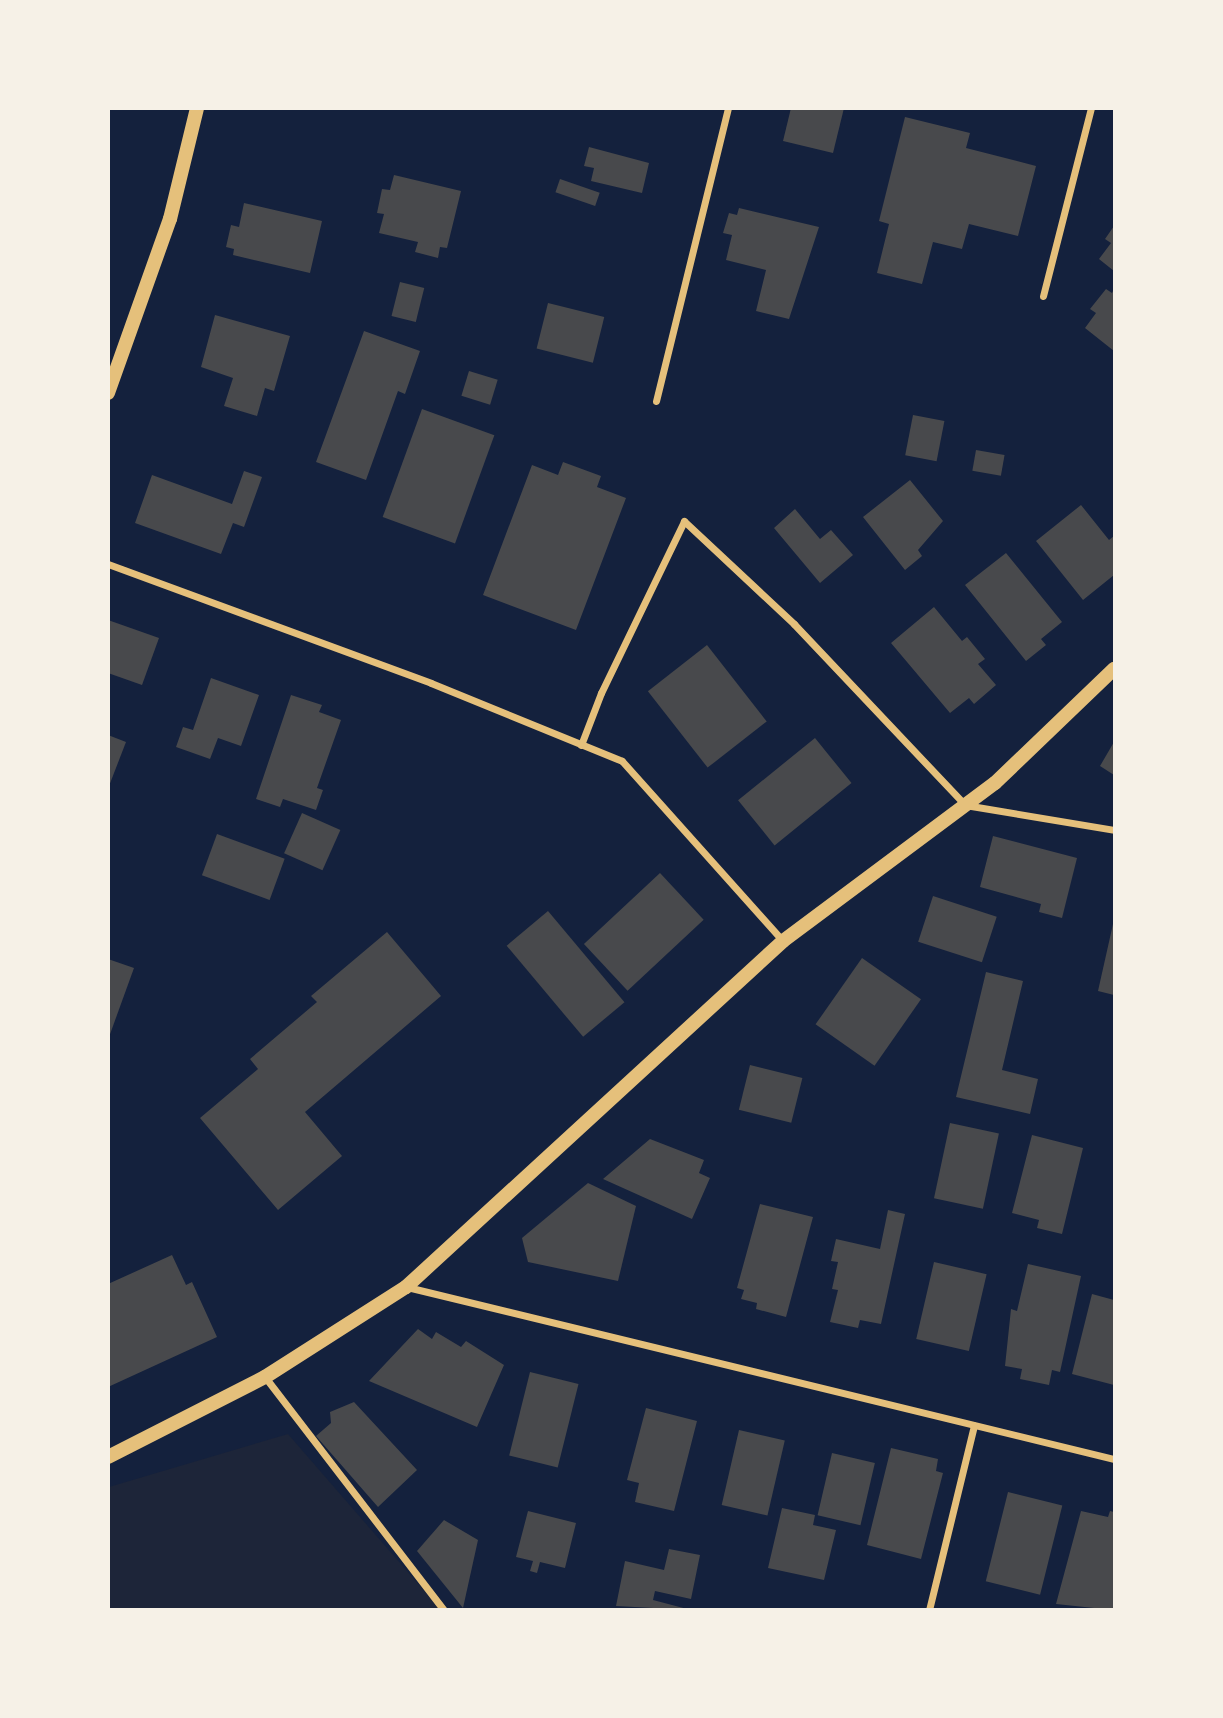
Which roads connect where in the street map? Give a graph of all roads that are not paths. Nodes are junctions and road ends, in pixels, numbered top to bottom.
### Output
1 (197, 108) edge
2 (729, 108) edge
3 (1091, 108) edge
4 (1043, 296) dead end
5 (108, 393) edge
6 (656, 401) dead end
7 (108, 564) edge
8 (1115, 669) edge
9 (581, 745) junction
10 (965, 805) junction
11 (1115, 830) edge
12 (783, 942) junction
13 (406, 1287) junction
14 (265, 1377) junction
15 (974, 1424) junction
16 (108, 1457) edge
17 (1115, 1459) edge
18 (444, 1609) edge
19 (929, 1609) edge

1 - 5 main road
2 - 6 street
3 - 4 street
7 - 9 street
8 - 10 main road
9 - 10 street
9 - 12 street
10 - 11 street
10 - 12 main road
12 - 13 main road
13 - 14 main road
13 - 15 street
14 - 16 main road
14 - 18 street
15 - 17 street
15 - 19 street

